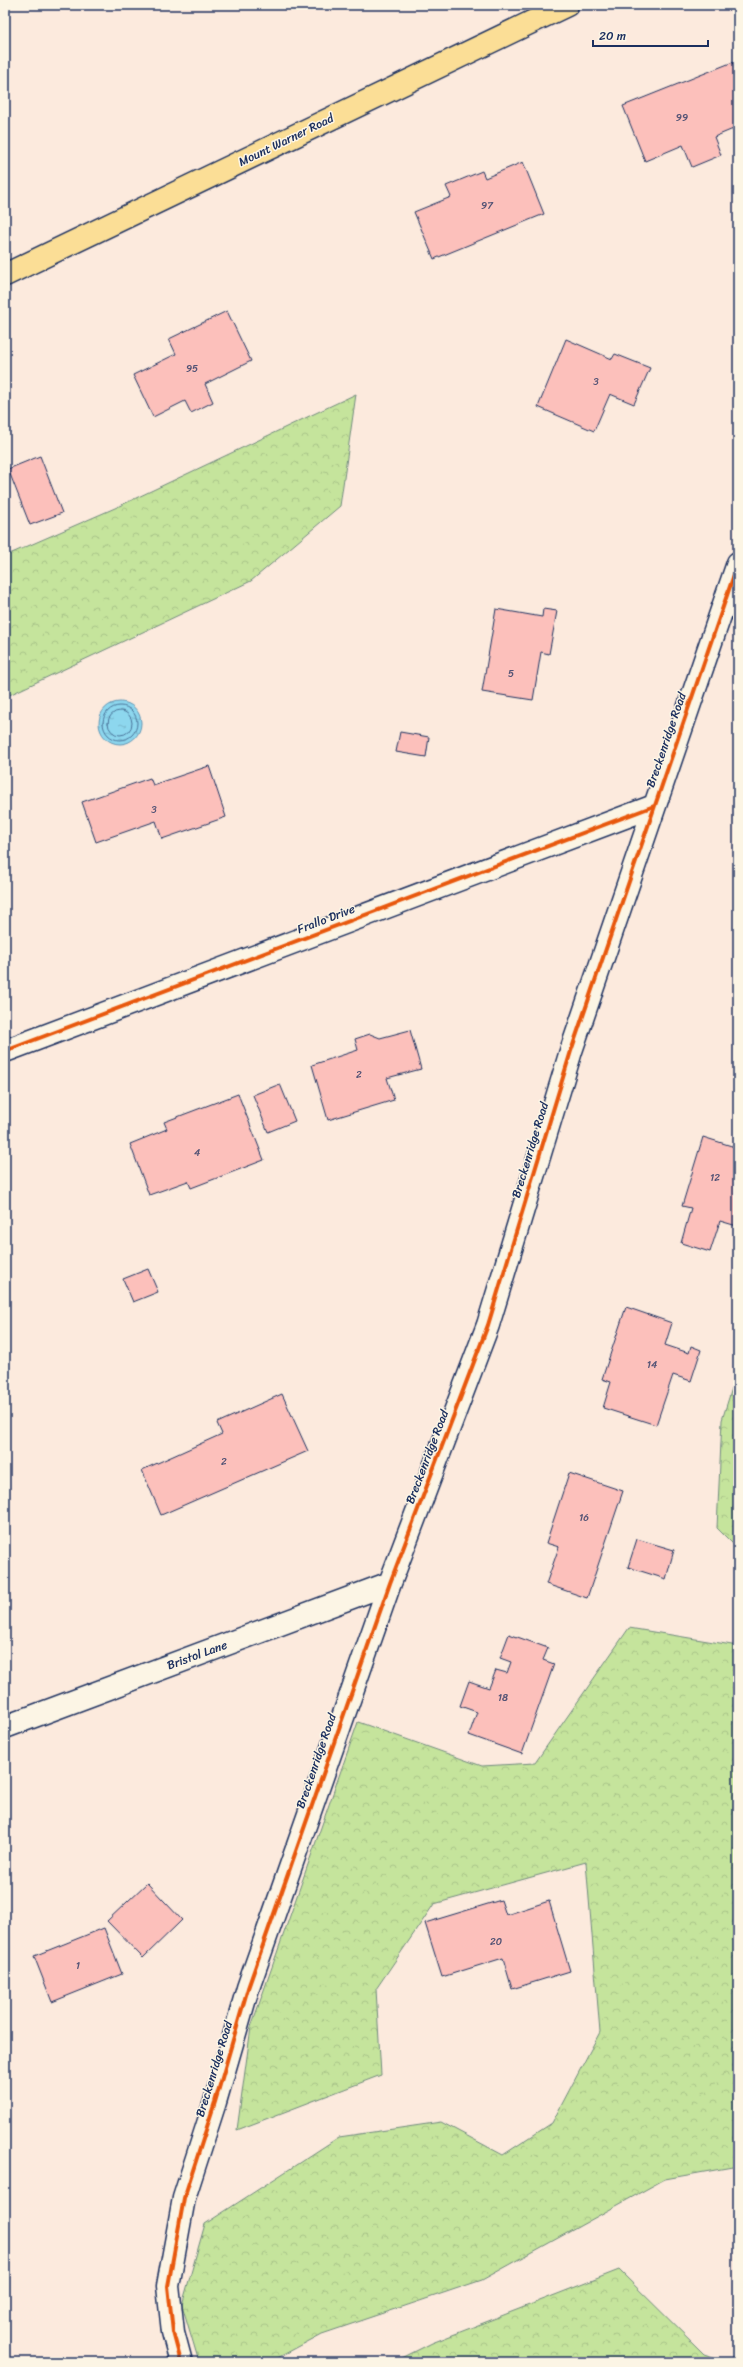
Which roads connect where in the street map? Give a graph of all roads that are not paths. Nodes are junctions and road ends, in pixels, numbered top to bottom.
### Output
1 (567, 5) edge
2 (5, 275) edge
3 (738, 563) edge
4 (654, 806) junction
5 (5, 1051) edge
6 (390, 1583) junction
7 (5, 1727) edge
8 (181, 2362) edge

1 - 2 main road, Mount Warner Road
3 - 4 street, Breckenridge Road
4 - 5 street, Frallo Drive
4 - 6 street, Breckenridge Road
6 - 7 street, Bristol Lane
6 - 8 street, Breckenridge Road

